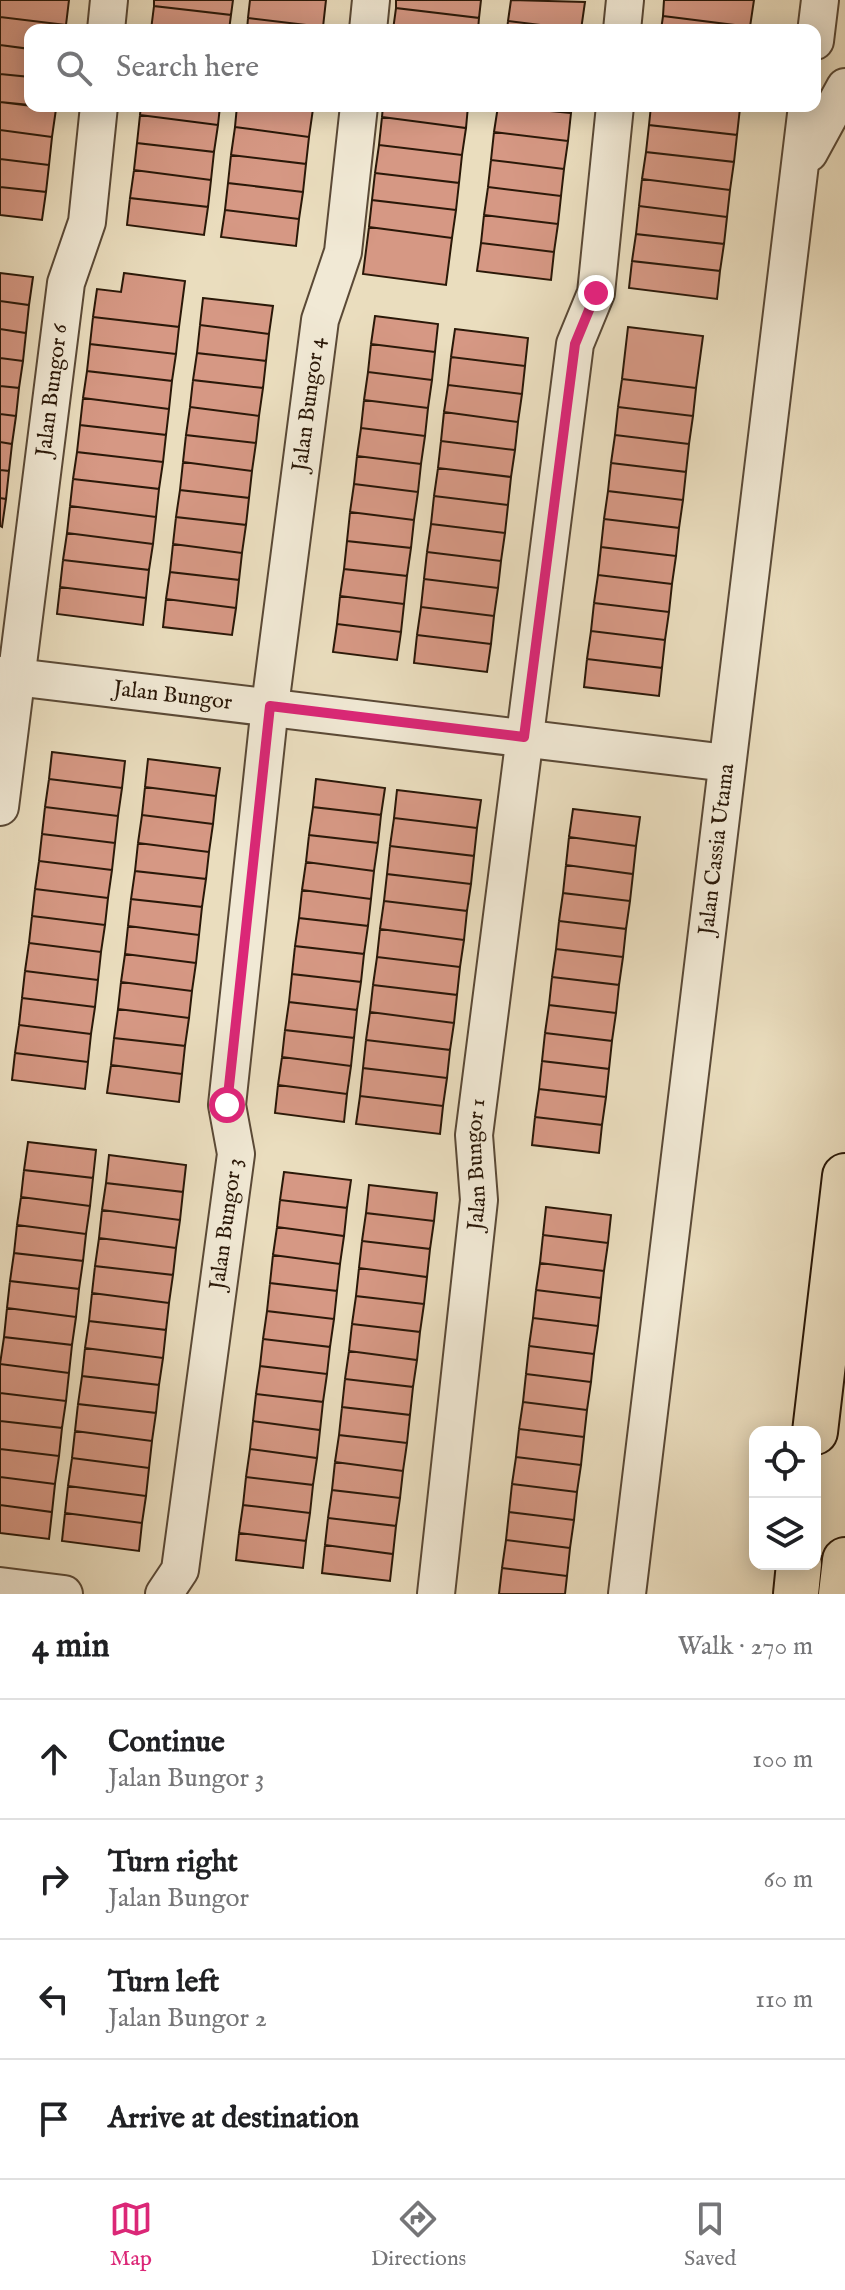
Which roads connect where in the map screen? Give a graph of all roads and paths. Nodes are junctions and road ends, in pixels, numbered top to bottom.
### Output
1 (109, 0) edge
2 (371, 0) edge
3 (625, 0) edge
4 (820, 0) edge
5 (107, 24) edge
6 (369, 24) edge
7 (623, 24) edge
8 (817, 24) edge
9 (845, 87) edge
10 (98, 112) edge
11 (358, 112) edge
12 (614, 112) edge
13 (806, 112) edge
14 (798, 180) junction
15 (8, 676) edge
16 (270, 706) junction
17 (524, 737) junction
18 (727, 763) junction
19 (0, 807) edge
20 (845, 1176) edge
21 (816, 1426) edge
22 (845, 1560) edge
23 (798, 1570) edge
24 (0, 1586) edge
25 (52, 1593) edge
26 (164, 1594) edge
27 (436, 1594) edge
28 (627, 1594) edge
29 (796, 1594) edge
30 (841, 1594) edge

1 - 5 street
2 - 6 street
3 - 7 street
4 - 8 street
9 - 14 street
10 - 15 street, Jalan Bungor 6
11 - 16 street, Jalan Bungor 4
12 - 17 street, Jalan Bungor 1
13 - 14 street, Jalan Cassia Utama
14 - 18 street, Jalan Cassia Utama
15 - 16 street, Jalan Bungor
15 - 19 street, Jalan Bungor 6
16 - 17 street, Jalan Bungor
16 - 26 street, Jalan Bungor 3
17 - 18 street, Jalan Bungor
17 - 27 street, Jalan Bungor 1
18 - 28 street, Jalan Cassia Utama
20 - 21 main road
22 - 30 main road
23 - 29 main road
24 - 25 street

